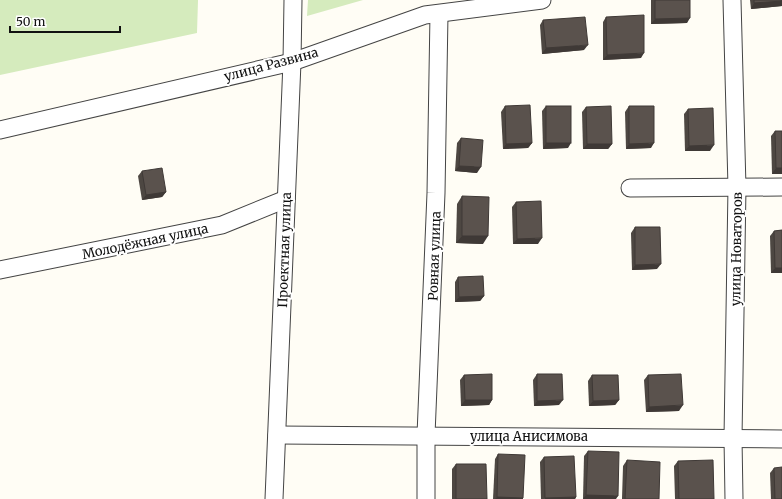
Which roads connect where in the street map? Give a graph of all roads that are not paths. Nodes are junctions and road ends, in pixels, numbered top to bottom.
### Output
1 (293, 0) edge
2 (542, 0) edge
3 (732, 0) edge
4 (439, 14) junction
5 (292, 62) junction
6 (0, 130) edge
7 (737, 187) junction
8 (782, 187) edge
9 (630, 188) dead end
10 (286, 199) junction
11 (0, 270) edge
12 (276, 435) junction
13 (426, 435) junction
14 (733, 438) junction
15 (782, 439) edge
16 (273, 499) edge
17 (426, 499) edge
18 (734, 499) edge

1 - 5 street, Проектная улица
2 - 4 street, улица Развина
3 - 7 street, улица Новаторов
4 - 5 street, улица Развина
4 - 13 street, Ровная улица
5 - 6 street, улица Развина
5 - 10 street, Проектная улица
7 - 8 street
7 - 9 street
7 - 14 street, улица Новаторов
10 - 11 street, Молодёжная улица
10 - 12 street, Проектная улица
12 - 13 street, улица Анисимова
12 - 16 street, Проектная улица
13 - 14 street, улица Анисимова
13 - 17 street, Ровная улица
14 - 15 street, улица Анисимова
14 - 18 street, улица Новаторов

